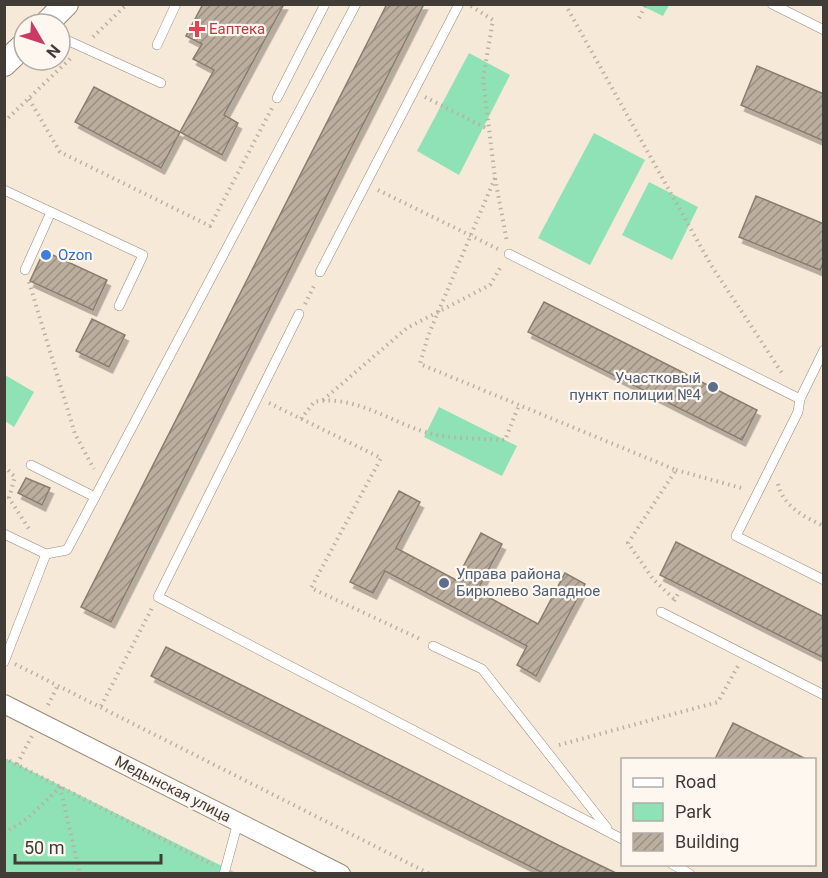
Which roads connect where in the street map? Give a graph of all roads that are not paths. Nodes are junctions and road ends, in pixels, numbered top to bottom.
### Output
1 (176, 4) edge
2 (325, 4) edge
3 (356, 4) edge
4 (459, 4) edge
5 (772, 4) edge
6 (824, 30) edge
7 (72, 42) edge
8 (157, 45) dead end
9 (161, 83) dead end
10 (277, 98) road end
11 (4, 190) edge
12 (51, 212) junction
13 (509, 254) road end
14 (25, 270) road end
15 (321, 272) road end
16 (118, 306) dead end
17 (299, 314) road end
18 (824, 350) edge
19 (800, 399) junction
20 (31, 465) dead end
21 (95, 496) junction
22 (4, 534) edge
23 (46, 554) junction
24 (824, 580) edge
25 (661, 612) dead end
26 (433, 646) road end
27 (5, 660) edge
28 (824, 695) edge
29 (4, 704) edge
30 (238, 822) junction
31 (610, 833) junction
32 (621, 838) edge
33 (676, 866) edge
34 (224, 872) edge
35 (341, 873) edge
36 (690, 873) edge

1 - 8 lane
2 - 10 lane
3 - 21 lane
4 - 15 lane
5 - 6 lane
7 - 9 lane
11 - 12 lane
12 - 14 lane
12 - 16 lane
13 - 19 lane
17 - 31 lane
18 - 19 lane
19 - 24 lane
20 - 21 lane
21 - 23 lane
22 - 23 lane
23 - 27 lane
25 - 28 lane
26 - 31 lane
29 - 30 street, Медынская улица
30 - 34 lane
30 - 35 street, Медынская улица
31 - 32 lane
33 - 36 lane

